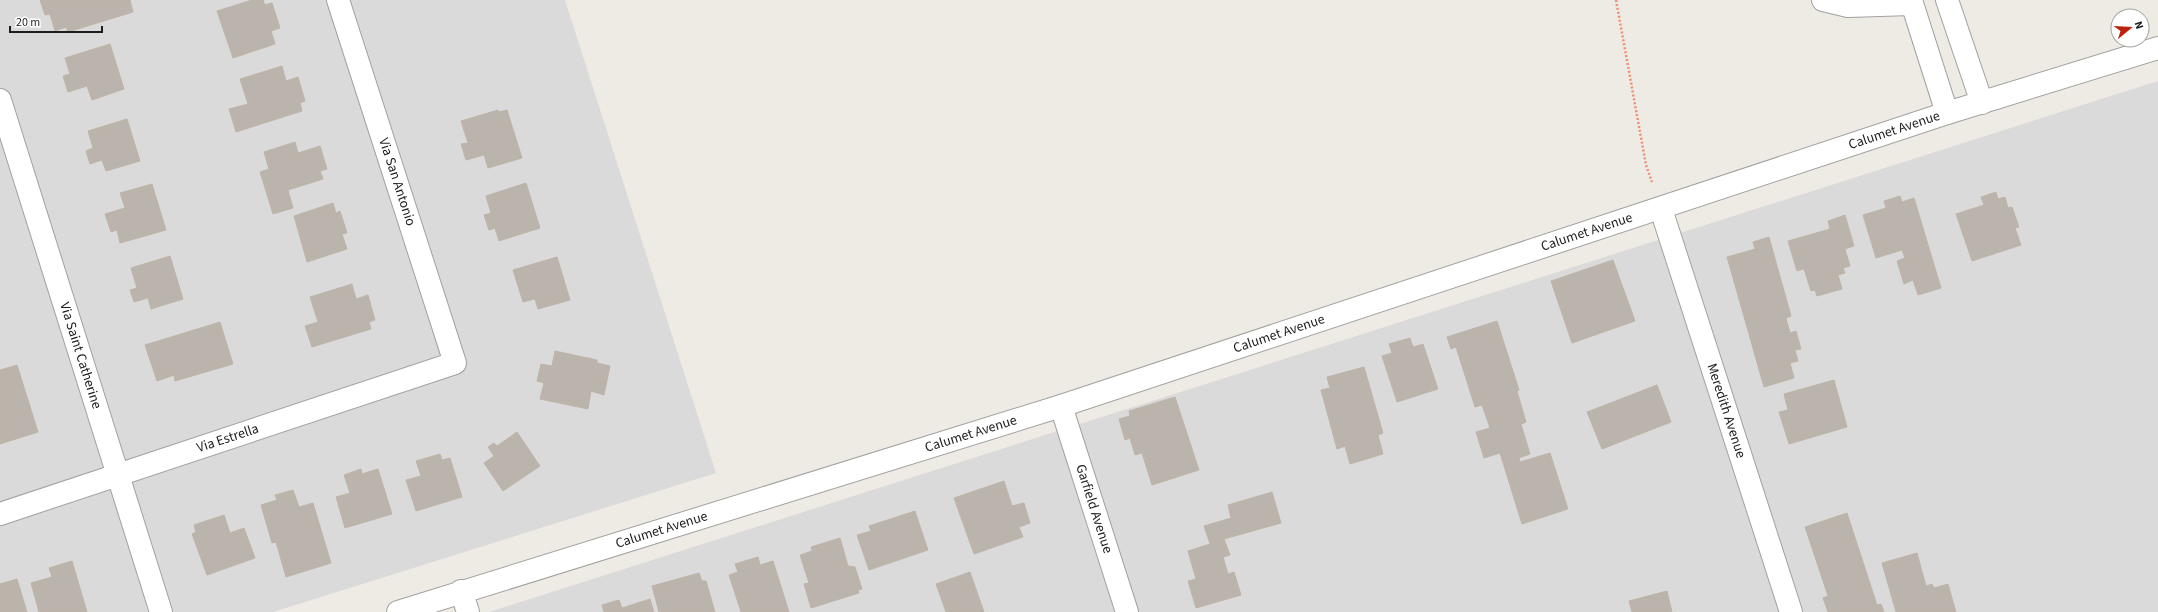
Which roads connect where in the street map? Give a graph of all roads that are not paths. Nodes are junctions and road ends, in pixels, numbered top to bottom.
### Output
1 (338, 0) edge
2 (1823, 0) edge
3 (1947, 0) edge
4 (1912, 2) edge
5 (2158, 48) edge
6 (0, 100) edge
7 (1982, 103) junction
8 (1947, 113) junction
9 (6, 139) edge
10 (1661, 209) junction
11 (455, 364) joint
12 (1061, 406) junction
13 (118, 476) junction
14 (0, 514) edge
15 (461, 591) junction
16 (161, 612) edge
17 (398, 612) edge
18 (468, 612) edge
19 (1127, 612) edge
20 (1791, 612) edge

1 - 11 street, Via San Antonio
2 - 4 street
3 - 7 street
4 - 8 street
5 - 7 street, Calumet Avenue
6 - 9 street, Via Saint Catherine
7 - 8 street, Calumet Avenue
8 - 10 street, Calumet Avenue
9 - 13 street, Via Saint Catherine
10 - 12 street, Calumet Avenue
10 - 20 street, Meredith Avenue
11 - 13 street, Via Estrella
12 - 15 street, Calumet Avenue
12 - 19 street, Garfield Avenue
13 - 14 street, Via Estrella
13 - 16 street, Via Saint Catherine
15 - 17 street, Calumet Avenue
15 - 18 street

